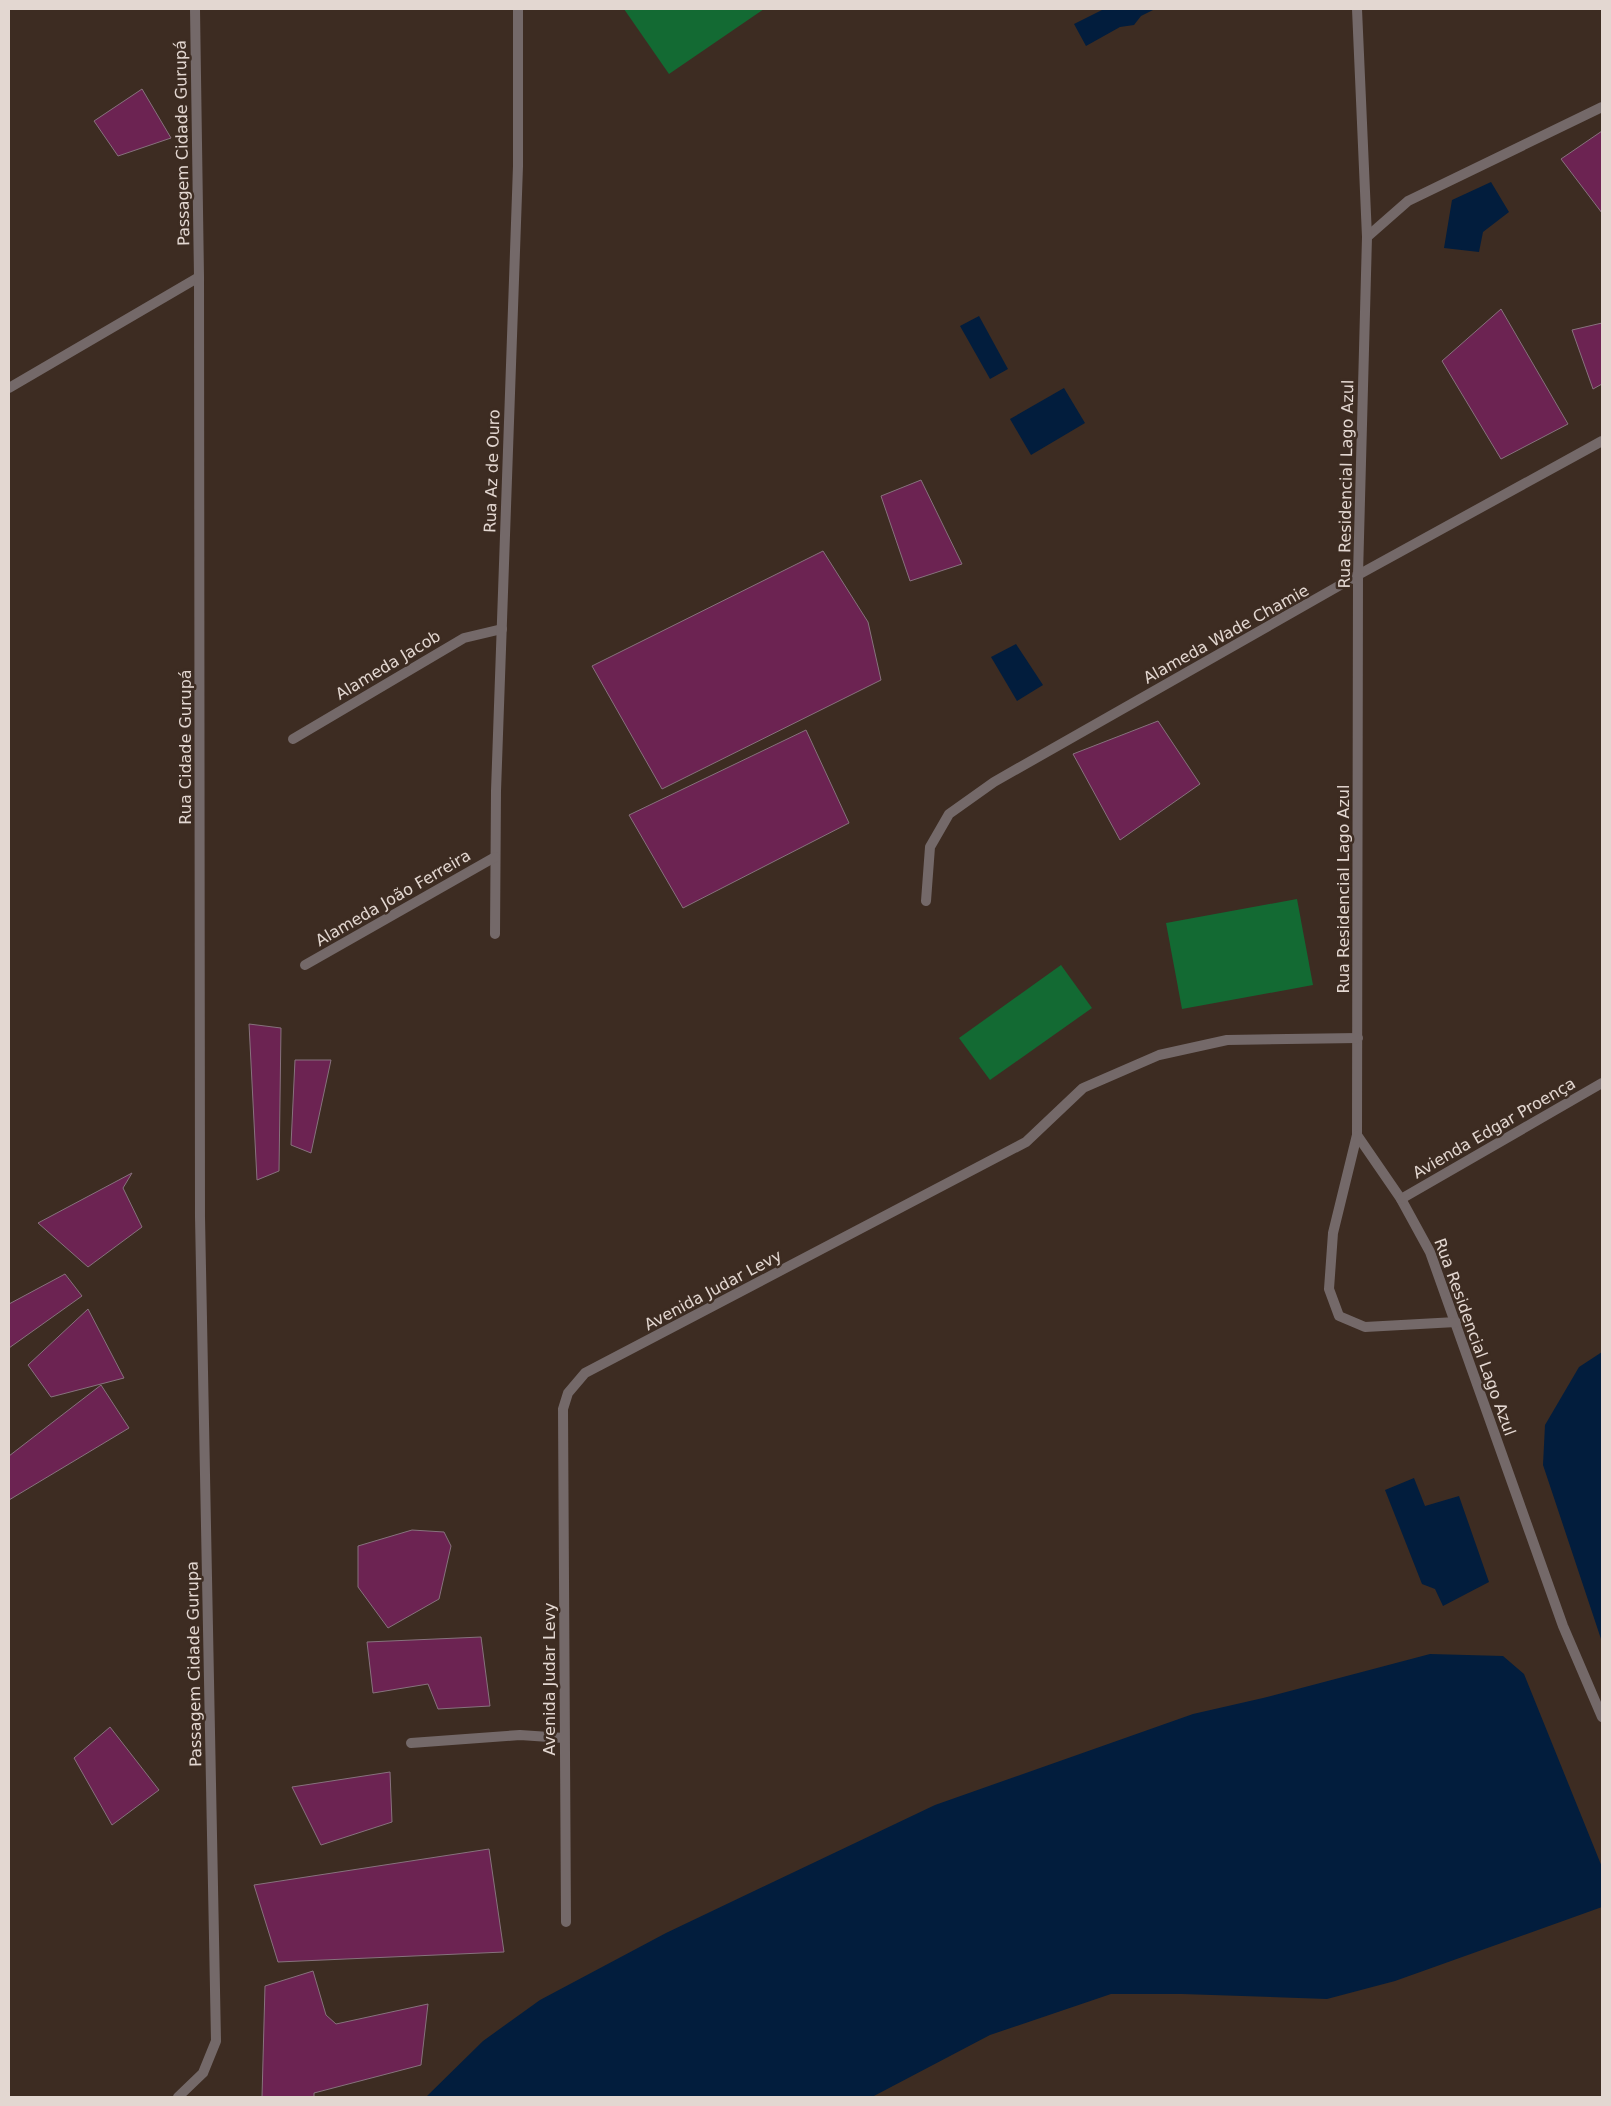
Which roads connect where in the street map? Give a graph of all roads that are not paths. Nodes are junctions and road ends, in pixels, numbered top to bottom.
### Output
1 (195, 9) edge
2 (518, 9) edge
3 (1357, 9) edge
4 (1602, 107) edge
5 (1367, 237) junction
6 (199, 277) junction
7 (9, 388) edge
8 (1602, 442) edge
9 (1358, 575) junction
10 (502, 629) junction
11 (293, 739) dead end
12 (495, 856) junction
13 (926, 901) dead end
14 (495, 934) dead end
15 (306, 964) dead end
16 (1358, 1038) junction
17 (1602, 1083) edge
18 (1356, 1135) junction
19 (1401, 1198) junction
20 (200, 1217) joint
21 (1456, 1322) junction
22 (1602, 1717) edge
23 (564, 1738) junction
24 (410, 1743) dead end
25 (566, 1922) dead end
26 (178, 2097) edge

1 - 6 street, Passagem Cidade Gurupá
2 - 10 street, Rua Az de Ouro
3 - 5 street, Rua Residencial Lago Azul
4 - 5 street
5 - 9 street, Rua Residencial Lago Azul
6 - 7 street
6 - 20 street, Rua Cidade Gurupá
8 - 9 street, Alameda Wade Chamie
9 - 13 street, Alameda Wade Chamie
9 - 16 street, Rua Residencial Lago Azul
10 - 11 street, Alameda Jacob
10 - 12 street, Rua Az de Ouro
12 - 14 street, Rua Az de Ouro
12 - 15 street, Alameda João Ferreira
16 - 18 street, Rua Residencial Lago Azul
16 - 23 street, Avenida Judar Levy
17 - 19 street, Avienda Edgar Proença
18 - 19 street, Rua Residencial Lago Azul
18 - 21 street
19 - 21 street, Rua Residencial Lago Azul
20 - 26 street, Passagem Cidade Gurupa
21 - 22 street, Rua Residencial Lago Azul
23 - 24 street
23 - 25 street, Avenida Judar Levy

